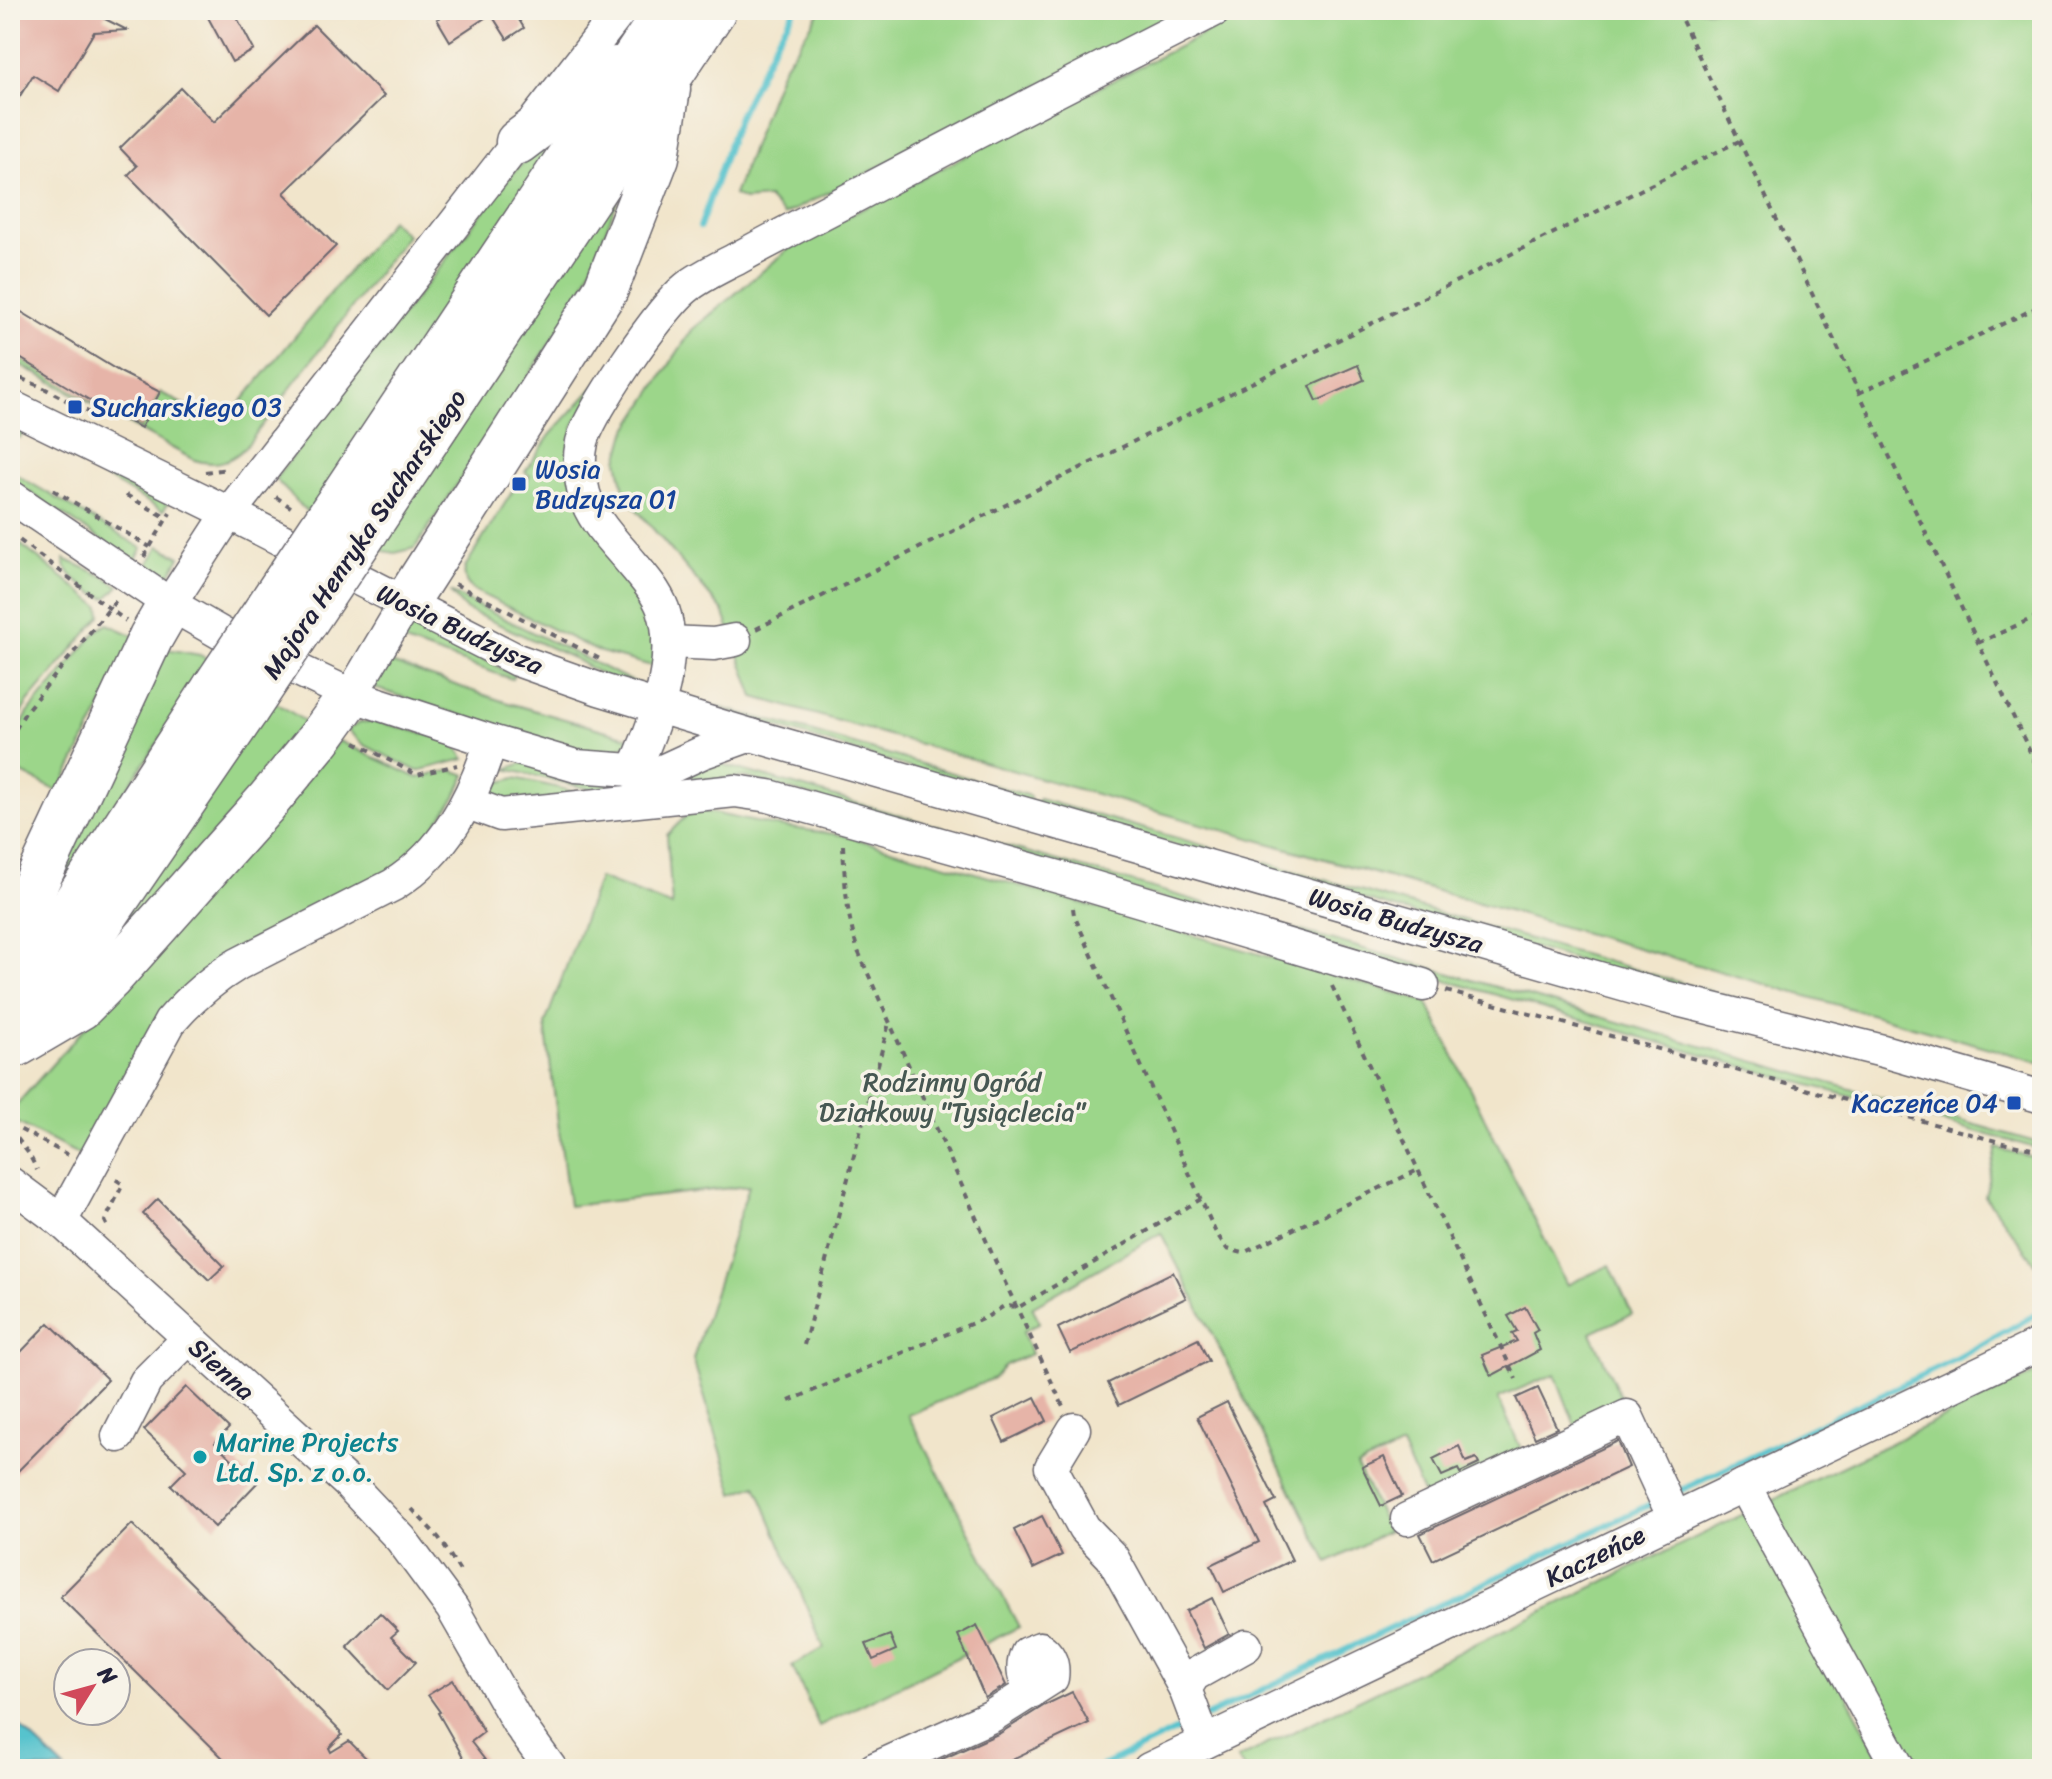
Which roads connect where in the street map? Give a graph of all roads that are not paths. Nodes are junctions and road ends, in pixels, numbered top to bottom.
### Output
1 (621, 10) edge
2 (667, 10) edge
3 (714, 10) edge
4 (1215, 10) edge
5 (655, 63) junction
6 (518, 142) junction
7 (10, 406) edge
8 (10, 496) edge
9 (229, 513) junction
10 (170, 604) junction
11 (405, 604) junction
12 (735, 640) road end
13 (668, 642) junction
14 (351, 695) junction
15 (659, 707) junction
16 (751, 735) junction
17 (491, 741) junction
18 (633, 772) junction
19 (468, 803) junction
20 (10, 939) edge
21 (1423, 985) road end
22 (13, 1034) edge
23 (2042, 1097) edge
24 (24, 1179) edge
25 (61, 1221) junction
26 (189, 1338) junction
27 (2042, 1343) edge
28 (1074, 1429) road end
29 (118, 1436) dead end
30 (1744, 1485) junction
31 (1668, 1504) junction
32 (1407, 1519) dead end
33 (1246, 1646) dead end
34 (1031, 1692) dead end
35 (1195, 1717) junction
36 (551, 1769) edge
37 (874, 1769) edge
38 (1149, 1769) edge
39 (1899, 1769) edge

1 - 6 street
2 - 5 highway, Majora Henryka Sucharskiego
3 - 5 highway, Majora Henryka Sucharskiego
4 - 13 street
5 - 6 highway
5 - 11 highway
5 - 22 highway, Majora Henryka Sucharskiego, bridge
6 - 9 street
7 - 9 street, Wosia Budzysza
8 - 10 street
9 - 10 street
9 - 11 street, Wosia Budzysza
10 - 14 street
10 - 20 highway
11 - 14 street
11 - 15 street, Wosia Budzysza
12 - 13 street
13 - 15 street
14 - 17 street
14 - 22 highway
15 - 16 street, Wosia Budzysza
15 - 18 street
16 - 18 street
16 - 23 street, Wosia Budzysza
17 - 18 street
17 - 19 street
19 - 21 street
19 - 25 street
24 - 25 street, Sienna
25 - 26 street, Sienna
26 - 29 street
26 - 36 street, Sienna
27 - 30 street, Kaczeńce
28 - 35 street
30 - 31 street, Kaczeńce
30 - 39 street
31 - 32 street
31 - 35 street, Kaczeńce
33 - 35 street
34 - 37 street
35 - 38 street, Kaczeńce

